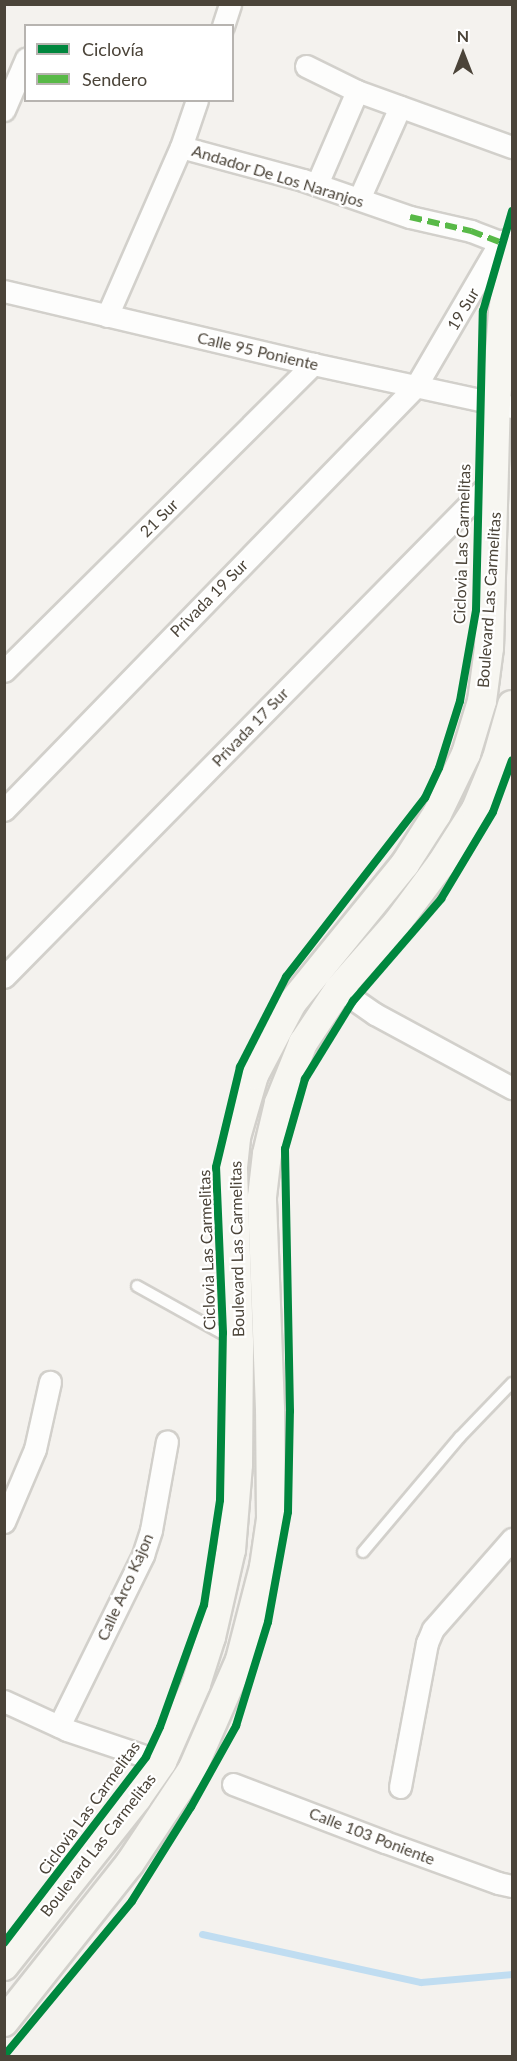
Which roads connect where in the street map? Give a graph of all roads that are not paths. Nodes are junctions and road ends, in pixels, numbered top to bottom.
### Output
1 (230, 4) edge
2 (224, 24) edge
3 (24, 64) edge
4 (306, 66) dead end
5 (357, 91) junction
6 (196, 102) edge
7 (400, 107) junction
8 (4, 110) edge
9 (181, 147) junction
10 (513, 147) edge
11 (317, 184) junction
12 (358, 200) junction
13 (508, 244) edge
14 (4, 291) edge
15 (107, 316) junction
16 (313, 364) junction
17 (416, 386) junction
18 (504, 405) edge
19 (496, 477) junction
20 (4, 671) edge
21 (513, 705) edge
22 (4, 810) edge
23 (4, 977) edge
24 (339, 990) junction
25 (275, 1033) junction
26 (303, 1043) junction
27 (513, 1088) edge
28 (137, 1286) dead end
29 (238, 1342) junction
30 (50, 1382) dead end
31 (513, 1383) edge
32 (167, 1441) dead end
33 (4, 1522) edge
34 (513, 1539) edge
35 (363, 1552) dead end
36 (4, 1701) edge
37 (59, 1725) junction
38 (162, 1762) junction
39 (233, 1784) dead end
40 (400, 1787) dead end
41 (513, 1886) edge
42 (4, 1966) edge
43 (4, 2022) edge

1 - 2 street
3 - 8 street
4 - 5 street
5 - 7 street
5 - 11 street
6 - 9 street
7 - 10 street
7 - 12 street
9 - 11 street, Andador De Los Naranjos
9 - 15 street
11 - 12 street, Andador De Los Naranjos
12 - 13 street, Andador De Los Naranjos
13 - 17 street, 19 Sur
13 - 18 main road, Boulevard Las Carmelitas
14 - 15 street, Calle 95 Poniente
15 - 16 street, Calle 95 Poniente
16 - 17 street, Calle 95 Poniente
16 - 20 street, 21 Sur
17 - 18 street, Calle 95 Poniente
17 - 22 street, Privada 19 Sur
18 - 19 main road, Boulevard Las Carmelitas
19 - 23 street, Privada 17 Sur
19 - 25 main road, Boulevard Las Carmelitas
21 - 24 main road, Boulevard Las Carmelitas
24 - 26 main road, Boulevard Las Carmelitas
24 - 27 street
25 - 26 main road
25 - 29 main road, Boulevard Las Carmelitas
26 - 43 main road, Boulevard Las Carmelitas
28 - 29 lane
29 - 38 main road, Boulevard Las Carmelitas
30 - 33 street
31 - 35 lane
32 - 37 street, Calle Arco Kajon
34 - 40 street
36 - 37 street
37 - 38 street
38 - 42 main road, Boulevard Las Carmelitas
39 - 41 street, Calle 103 Poniente

